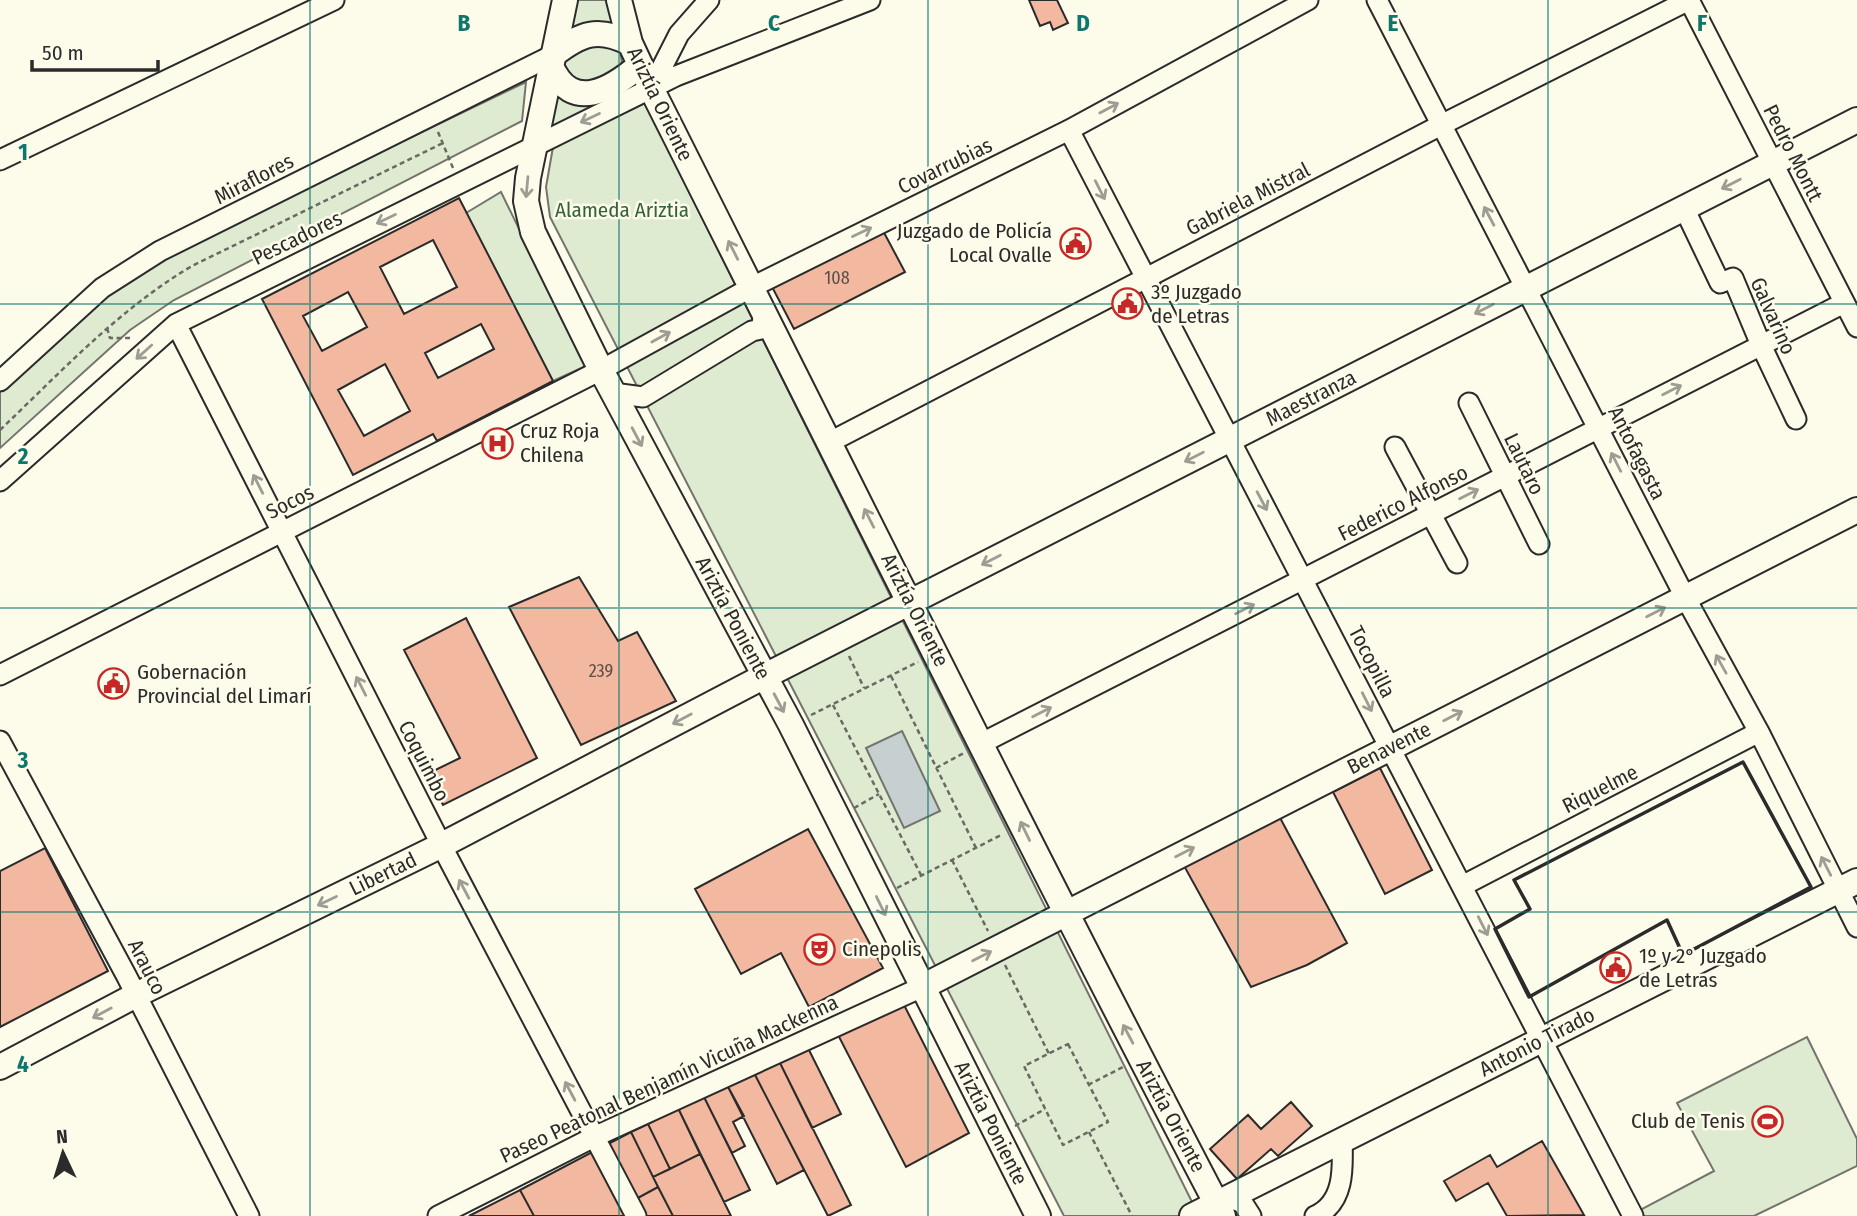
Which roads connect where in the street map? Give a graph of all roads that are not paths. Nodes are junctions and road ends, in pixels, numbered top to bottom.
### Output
1 (334, 0) edge
2 (565, 0) edge
3 (709, 0) edge
4 (868, 0) edge
5 (1308, 0) edge
6 (1377, 0) edge
7 (1689, 0) edge
8 (619, 2) edge
9 (630, 43) junction
10 (552, 61) junction
11 (640, 65) junction
12 (651, 89) junction
13 (1857, 120) edge
14 (1441, 125) junction
15 (1069, 130) junction
16 (535, 145) junction
17 (0, 160) edge
18 (1773, 163) junction
19 (1684, 208) junction
20 (1144, 278) junction
21 (751, 287) junction
22 (1527, 288) junction
23 (1844, 303) junction
24 (764, 313) junction
25 (176, 324) junction
26 (1857, 327) edge
27 (1761, 345) junction
28 (601, 370) junction
29 (0, 381) edge
30 (613, 393) junction
31 (1469, 403) dead end
32 (1796, 419) dead end
33 (1598, 428) junction
34 (1229, 439) junction
35 (830, 442) junction
36 (1395, 447) dead end
37 (1504, 476) junction
38 (0, 481) edge
39 (1857, 510) edge
40 (1431, 514) junction
41 (283, 531) junction
42 (1539, 544) dead end
43 (1457, 563) dead end
44 (1303, 579) junction
45 (1685, 597) junction
46 (911, 602) junction
47 (0, 675) edge
48 (765, 676) junction
49 (1759, 732) junction
50 (0, 741) edge
51 (982, 743) junction
52 (1391, 748) junction
53 (442, 845) junction
54 (1462, 886) junction
55 (1848, 886) edge
56 (1066, 913) junction
57 (1857, 927) edge
58 (922, 987) junction
59 (136, 995) junction
60 (1542, 1040) junction
61 (0, 1067) edge
62 (594, 1137) junction
63 (1342, 1140) junction
64 (1222, 1206) edge
65 (249, 1216) edge
66 (438, 1216) edge
67 (636, 1216) edge
68 (1038, 1216) edge
69 (1192, 1216) edge
70 (1251, 1216) edge
71 (1315, 1216) edge
72 (1633, 1216) edge

1 - 17 street
2 - 10 main road, Ariztía Poniente
3 - 12 street
4 - 12 street, Pescadores
15 -> 5 street, Covarrubias
6 - 14 street, Antofagasta
7 - 14 street, Gabriela Mistral
7 - 18 street, Pedro Montt
8 - 9 main road, Ariztía Oriente
9 - 10 main road
9 - 11 main road, Ariztía Oriente
10 - 11 main road
10 - 16 main road, Ariztía Poniente
10 - 29 street, Miraflores
11 - 12 main road, Ariztía Oriente
12 -> 16 street, Pescadores
21 -> 12 main road, Ariztía Oriente
13 - 18 main road, Maestranza
14 - 20 street, Gabriela Mistral
22 -> 14 street, Antofagasta
15 -> 20 street, Tocopilla
21 -> 15 street, Covarrubias
16 -> 25 street, Pescadores
16 -> 28 main road, Ariztía Poniente
18 -> 19 main road, Maestranza
18 - 23 street, Pedro Montt
19 - 22 main road, Maestranza
19 - 27 street, Galvarino
20 - 34 street, Tocopilla
20 - 35 street, Gabriela Mistral
21 - 24 main road, Ariztía Oriente
28 -> 21 street, Covarrubias
22 - 33 street, Antofagasta
22 -> 34 main road, Maestranza
23 - 26 street, Pedro Montt
23 - 27 street, Federico Alfonso
24 - 30 street
24 - 35 main road, Ariztía Oriente
25 -> 38 street, Pescadores
41 -> 25 street, Coquimbo
27 - 32 street, Galvarino
33 -> 27 street, Federico Alfonso
28 - 30 main road, Ariztía Poniente
28 - 41 street, Socos
30 -> 48 main road, Ariztía Poniente
31 - 37 street, Lautaro
33 - 37 street, Federico Alfonso
45 -> 33 street, Antofagasta
34 -> 44 street, Tocopilla
34 -> 46 main road, Maestranza
46 -> 35 main road, Ariztía Oriente
36 - 40 street
40 -> 37 street, Federico Alfonso
37 - 42 street, Lautaro
39 - 45 main road, Benavente
40 - 43 street
40 - 44 street, Federico Alfonso
41 - 47 street, Socos
53 -> 41 street, Coquimbo
51 -> 44 street, Federico Alfonso
44 -> 52 street, Tocopilla
49 -> 45 street, Antofagasta
52 -> 45 main road, Benavente
46 - 48 main road, Maestranza
46 - 51 main road, Ariztía Oriente
48 -> 53 main road, Libertad
48 -> 58 main road, Ariztía Poniente
49 - 54 street, Riquelme
55 -> 49 street, Antofagasta
50 - 59 street, Arauco
56 -> 51 main road, Ariztía Oriente
52 - 54 street, Tocopilla
56 -> 52 main road, Benavente
53 -> 59 main road, Libertad
62 -> 53 street, Coquimbo
54 -> 60 street, Tocopilla
55 - 57 street, Antofagasta
55 - 60 main road, Antonio Tirado
58 -> 56 main road, Benavente
64 -> 56 main road, Ariztía Oriente
58 - 62 street, Paseo Peatonal Benjamín Vicuña Mackenna
58 - 68 main road, Ariztía Poniente
59 -> 61 main road, Libertad
59 - 65 street, Arauco
60 - 63 main road, Antonio Tirado
60 - 72 street, Tocopilla
62 - 66 street, Paseo Peatonal Benjamín Vicuña Mackenna
62 - 67 street, Coquimbo
63 - 64 main road, Antonio Tirado
63 - 71 street
64 - 69 main road, Antonio Tirado
64 - 70 street

